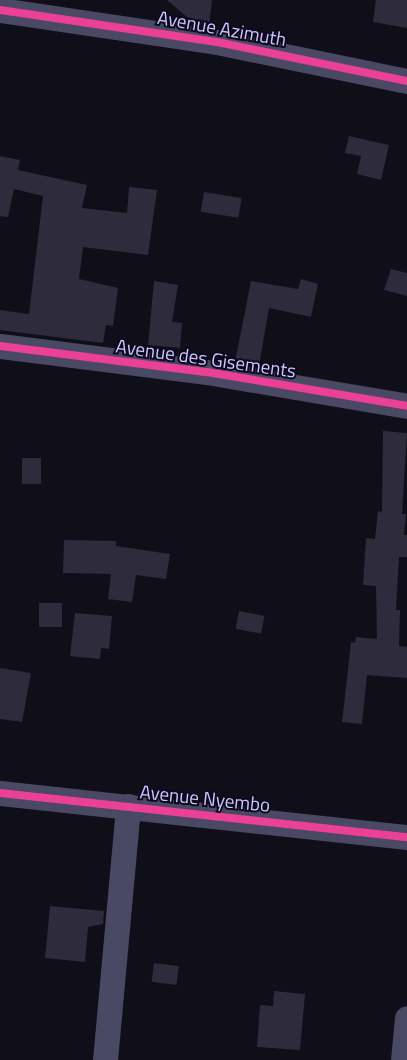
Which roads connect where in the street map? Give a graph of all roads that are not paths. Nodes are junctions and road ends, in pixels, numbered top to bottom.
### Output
1 (0, 10) edge
2 (407, 81) edge
3 (0, 346) edge
4 (407, 406) edge
5 (0, 793) edge
6 (128, 806) junction
7 (407, 836) edge
8 (407, 1018) edge
9 (105, 1060) edge
10 (403, 1060) edge

1 - 2 street, Avenue Azimuth
3 - 4 street, Avenue des Gisements
5 - 6 street, Avenue Nyembo
6 - 7 street, Avenue Nyembo
6 - 9 street
8 - 10 street

